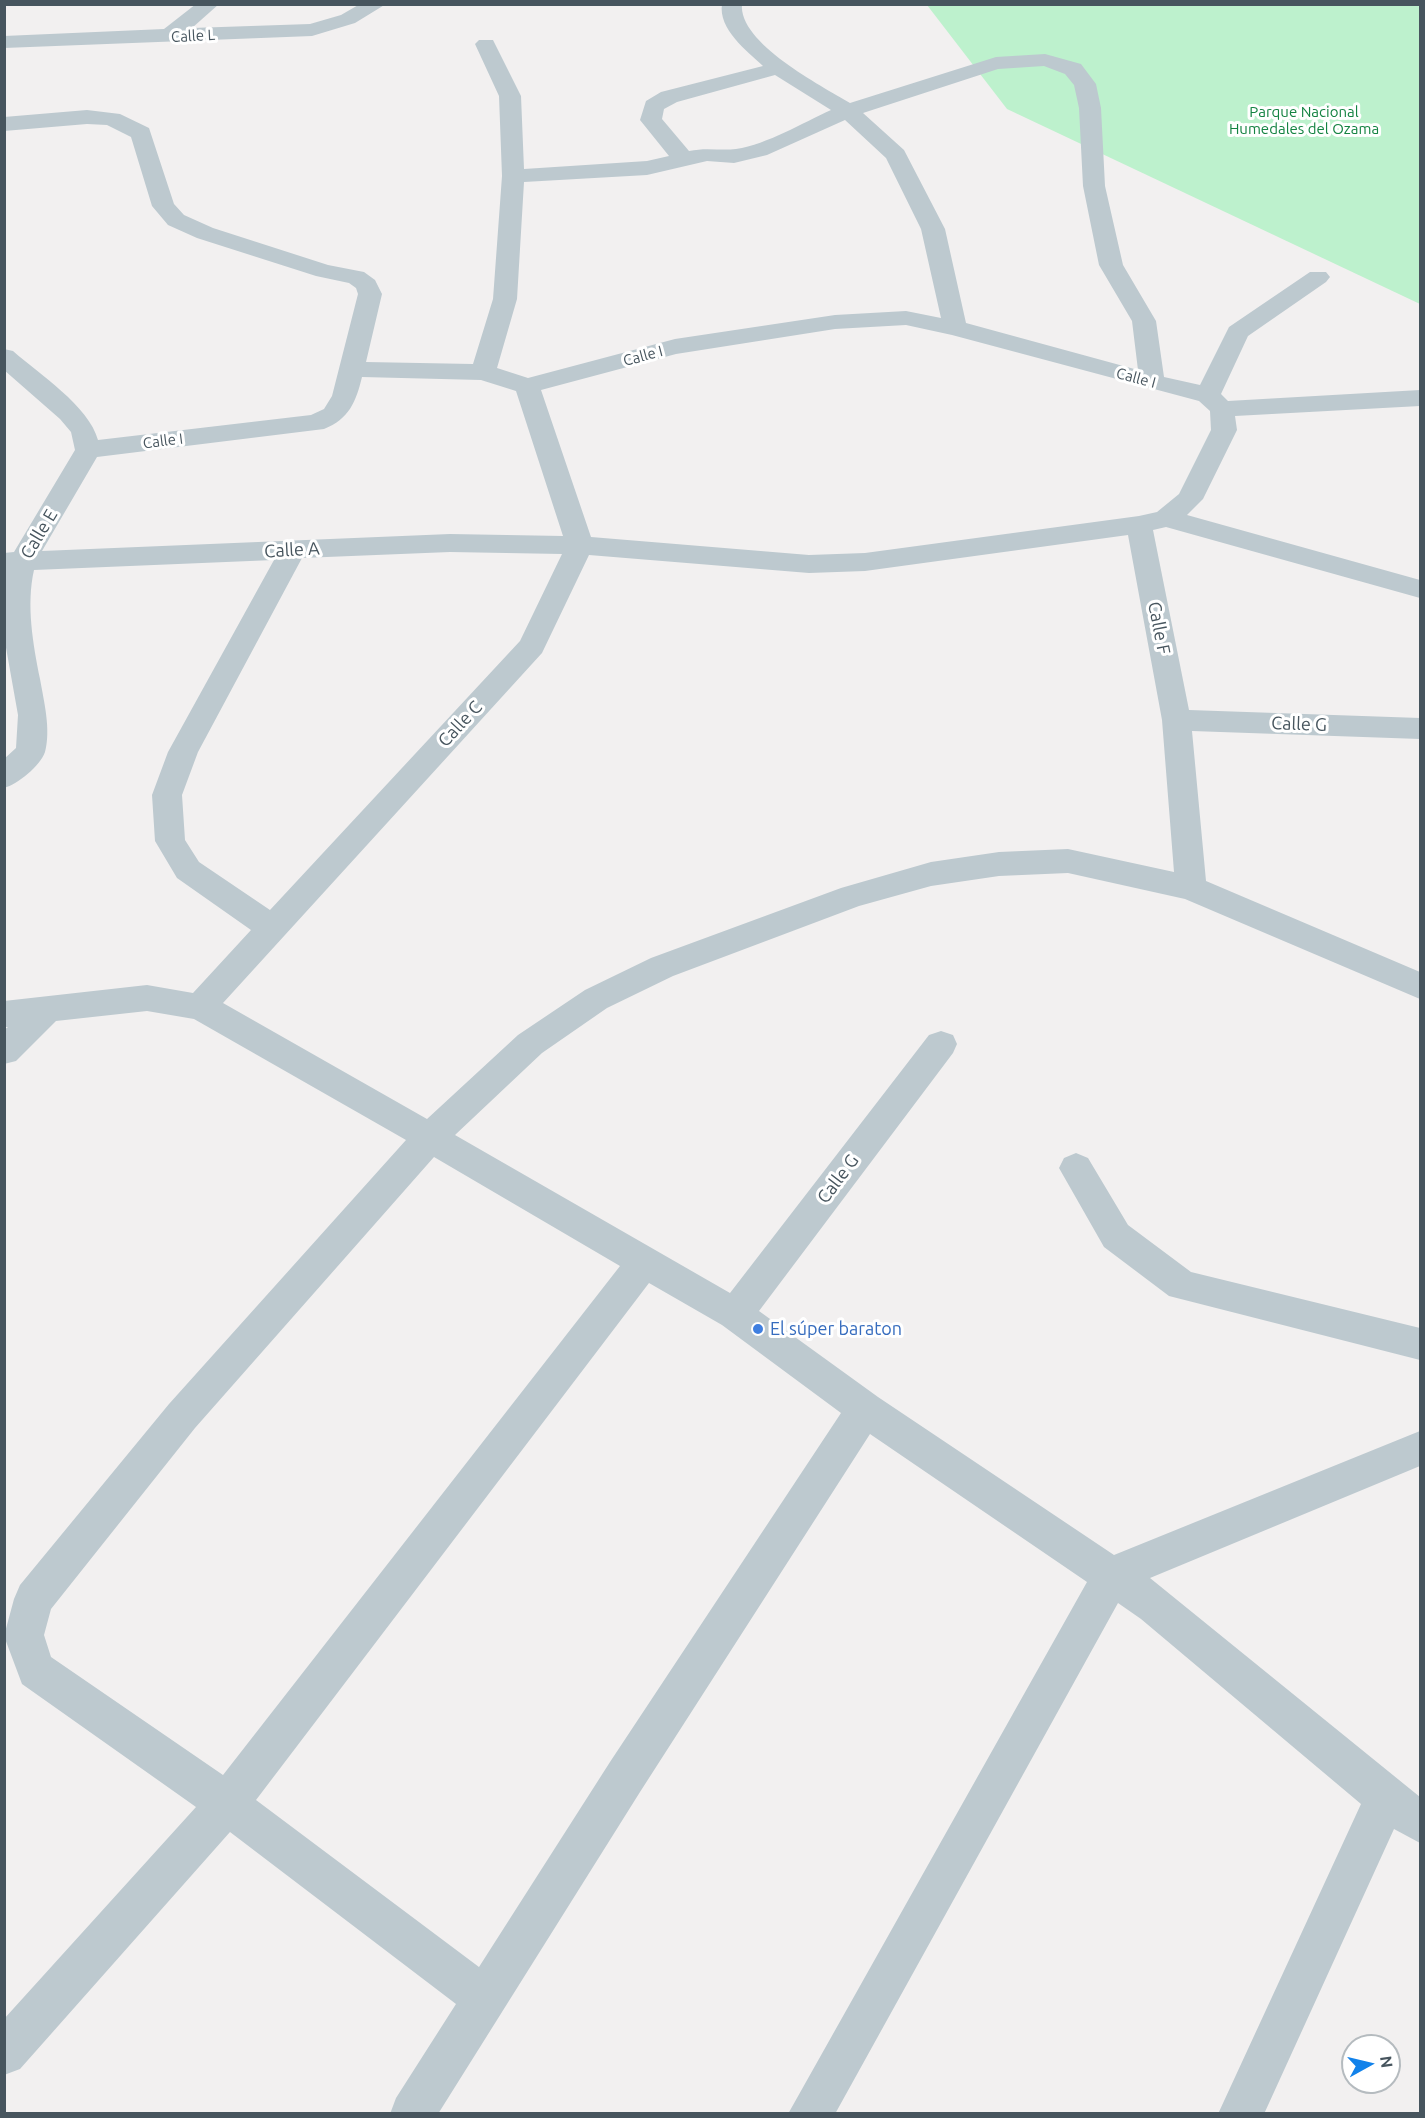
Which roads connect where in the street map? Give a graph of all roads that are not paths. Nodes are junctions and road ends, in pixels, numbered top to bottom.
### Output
1 (209, 4) edge
2 (376, 4) edge
3 (732, 4) edge
4 (168, 37) junction
5 (4, 42) edge
6 (486, 44) dead end
7 (778, 68) junction
8 (848, 111) junction
9 (4, 124) edge
10 (682, 158) junction
11 (513, 176) junction
12 (1318, 278) dead end
13 (955, 328) junction
14 (4, 356) edge
15 (352, 369) junction
16 (483, 372) junction
17 (1152, 382) junction
18 (527, 386) junction
19 (1420, 398) edge
20 (1215, 402) junction
21 (88, 450) junction
22 (1166, 518) junction
23 (1139, 525) junction
24 (580, 545) junction
25 (293, 550) junction
26 (13, 562) edge
27 (1420, 589) edge
28 (1177, 720) junction
29 (1420, 728) edge
30 (4, 777) edge
31 (1191, 888) junction
32 (272, 928) junction
33 (1420, 986) edge
34 (200, 1007) junction
35 (49, 1008) junction
36 (4, 1014) edge
37 (940, 1044) dead end
38 (4, 1051) edge
39 (430, 1137) junction
40 (1076, 1168) dead end
41 (645, 1261) junction
42 (735, 1314) junction
43 (1420, 1344) edge
44 (865, 1409) junction
45 (1420, 1448) edge
46 (1112, 1575) junction
47 (1386, 1797) junction
48 (227, 1804) junction
49 (1420, 1822) edge
50 (485, 1999) junction
51 (4, 2053) edge
52 (412, 2114) edge
53 (810, 2114) edge
54 (1240, 2114) edge

1 - 4 street
2 - 4 street, Calle L
3 - 7 street
4 - 5 street, Calle L
6 - 11 street
7 - 8 street
7 - 10 street
8 - 10 street
8 - 13 street
8 - 17 street
9 - 15 street, Calle I
10 - 11 street
11 - 16 street
12 - 20 street
13 - 17 street, Calle I
13 - 18 street, Calle I
14 - 21 street
15 - 16 street
15 - 21 street, Calle I
16 - 18 street
17 - 20 street, Calle I
18 - 24 street
19 - 20 street, Calle I
20 - 22 street
21 - 26 street, Calle E
22 - 23 street
22 - 27 street
23 - 24 street, Calle A
23 - 28 street, Calle F
24 - 25 street, Calle A
24 - 32 street, Calle C
25 - 26 street, Calle A
25 - 32 street
26 - 30 street, Calle E
28 - 29 street, Calle G
28 - 31 street, Calle F
31 - 33 street
31 - 39 street
32 - 34 street, Calle C
34 - 35 street
34 - 39 street
35 - 36 street
35 - 38 street
37 - 42 street, Calle G
39 - 41 street
39 - 48 street
40 - 43 street
41 - 42 street
41 - 48 street
42 - 44 street
44 - 46 street
44 - 50 street
45 - 46 street
46 - 47 street
46 - 53 street
47 - 49 street
47 - 54 street
48 - 50 street
48 - 51 street
50 - 52 street

